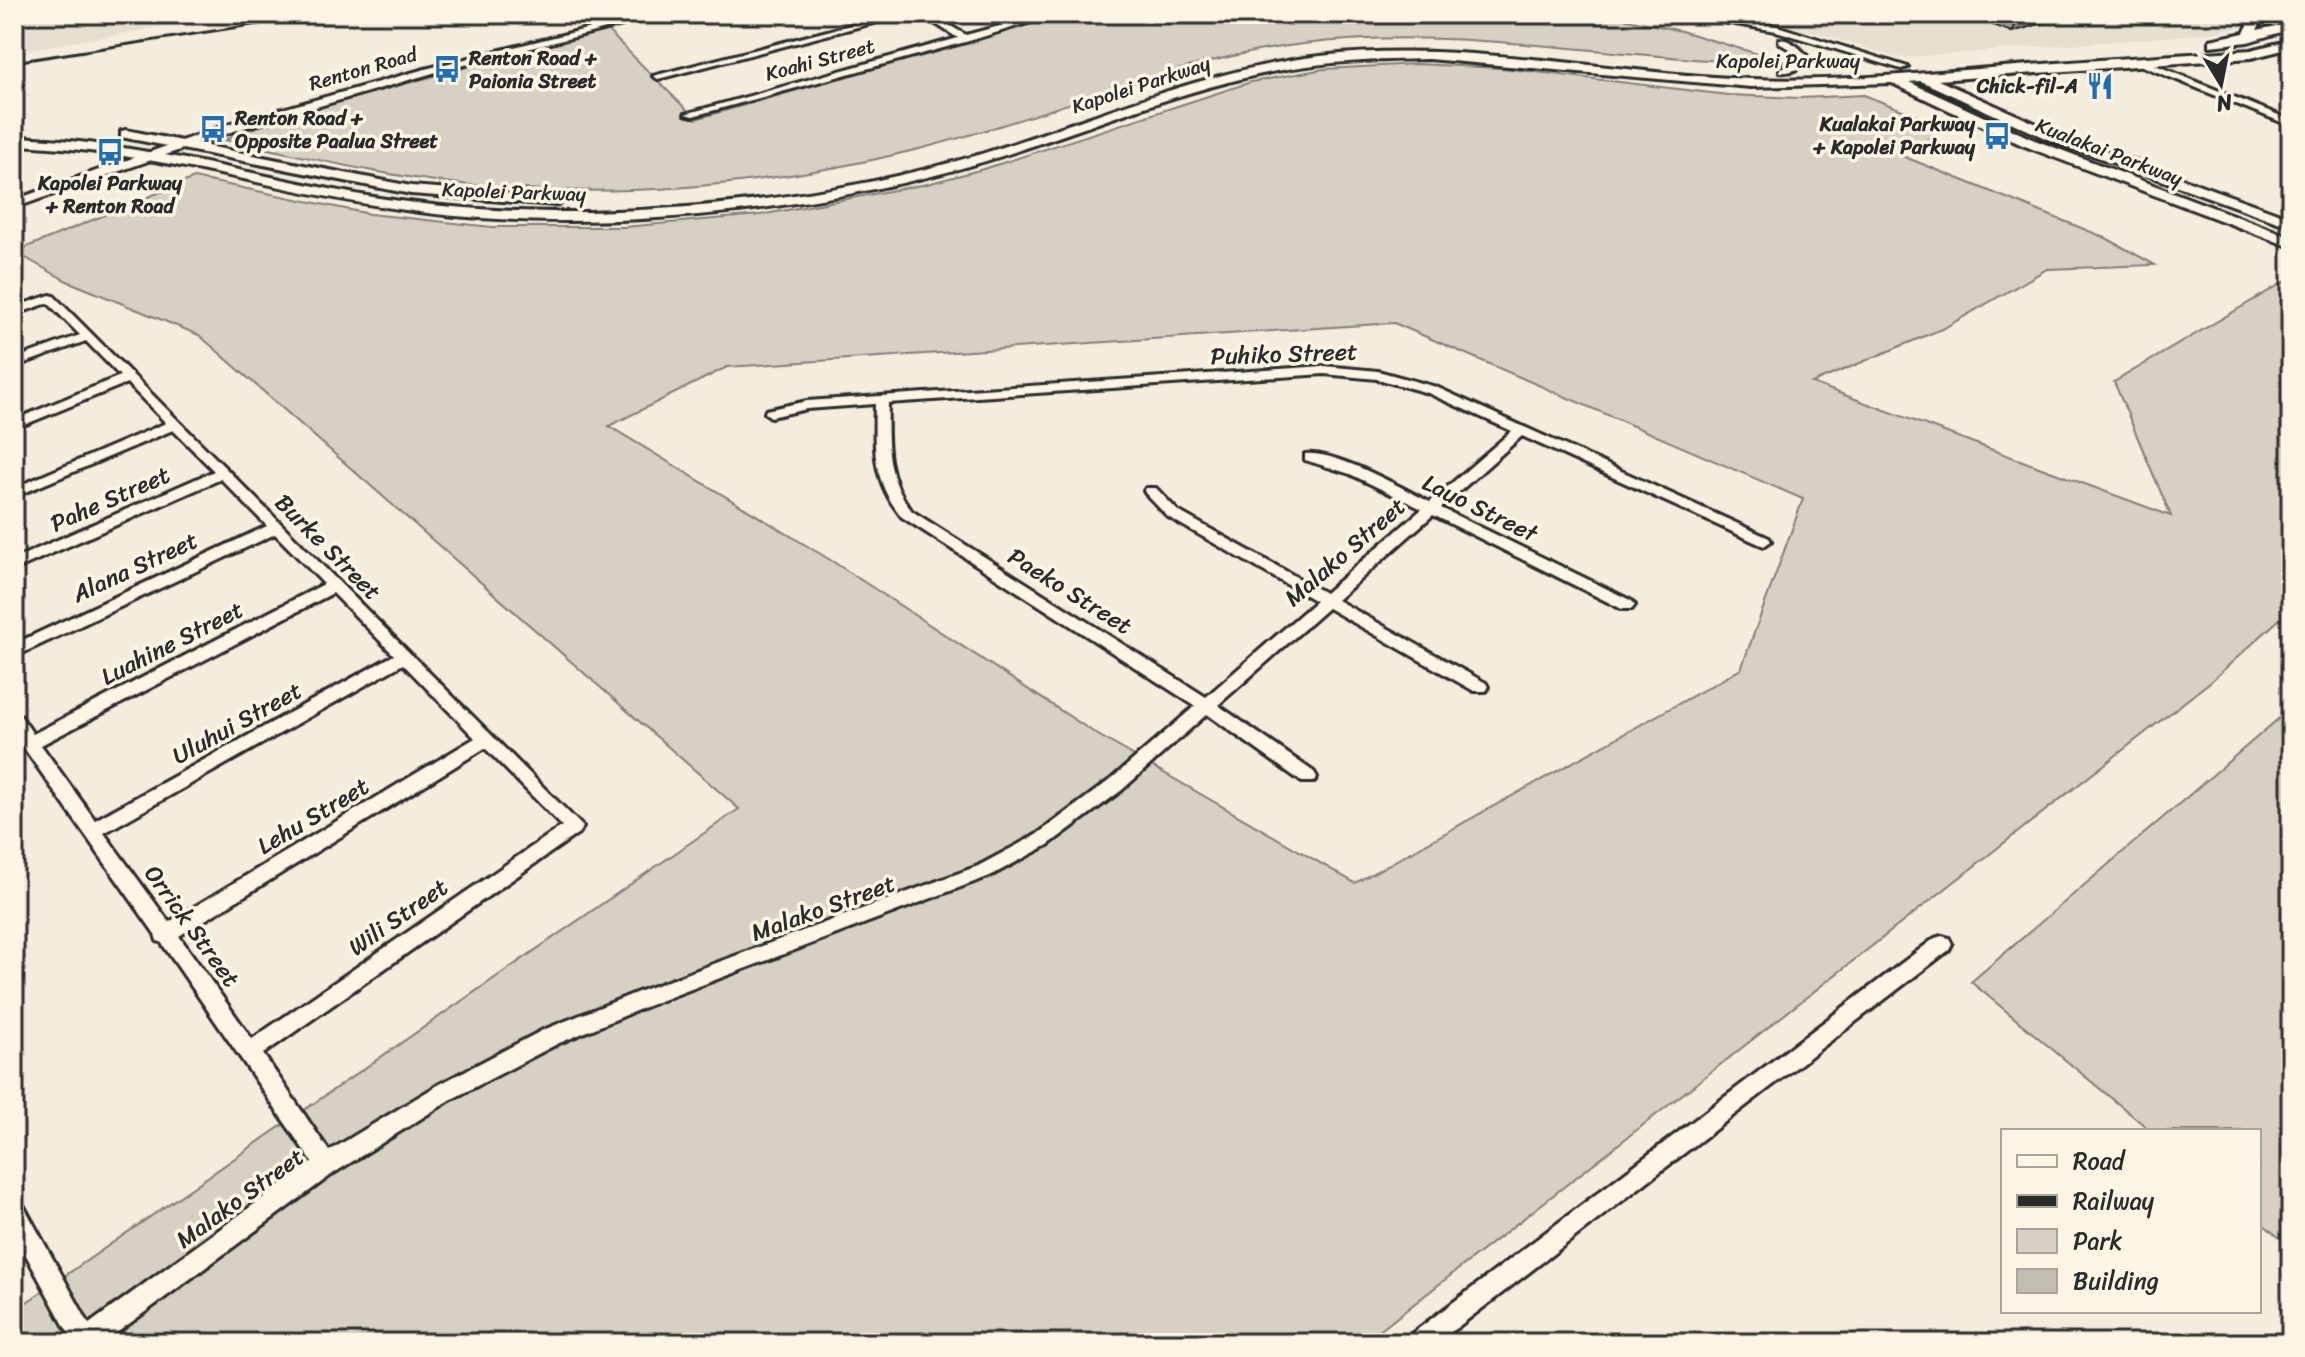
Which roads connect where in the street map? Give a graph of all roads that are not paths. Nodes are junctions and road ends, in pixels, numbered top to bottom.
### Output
1 (660, 14) edge
2 (903, 14) edge
3 (924, 14) edge
4 (1053, 14) edge
5 (1675, 14) edge
6 (1682, 14) edge
7 (2243, 14) edge
8 (2257, 14) edge
9 (2271, 14) edge
10 (2291, 24) edge
11 (2248, 38) junction
12 (966, 39) junction
13 (1782, 41) junction
14 (2291, 46) edge
15 (2138, 61) junction
16 (1904, 67) junction
17 (1875, 68) junction
18 (1783, 70) junction
19 (658, 76) dead end
20 (1921, 77) junction
21 (1894, 80) junction
22 (1810, 84) junction
23 (1939, 102) junction
24 (690, 114) dead end
25 (2291, 123) edge
26 (14, 130) edge
27 (1020, 130) dead end
28 (14, 141) edge
29 (976, 144) dead end
30 (190, 145) junction
31 (161, 155) junction
32 (573, 201) dead end
33 (606, 201) dead end
34 (18, 207) edge
35 (2291, 223) edge
36 (2291, 242) edge
37 (14, 311) edge
38 (88, 336) junction
39 (14, 363) edge
40 (130, 377) junction
41 (882, 400) junction
42 (771, 413) dead end
43 (176, 424) junction
44 (14, 425) edge
45 (1521, 430) junction
46 (1310, 457) dead end
47 (224, 472) junction
48 (1151, 491) dead end
49 (14, 493) edge
50 (1431, 509) junction
51 (277, 527) junction
52 (1764, 541) dead end
53 (14, 565) edge
54 (335, 585) junction
55 (1326, 601) junction
56 (1627, 605) dead end
57 (14, 651) edge
58 (405, 656) junction
59 (1480, 687) dead end
60 (1206, 705) junction
61 (14, 719) edge
62 (487, 739) junction
63 (30, 743) junction
64 (1308, 777) dead end
65 (574, 827) joint
66 (91, 831) junction
67 (164, 935) junction
68 (1942, 944) dead end
69 (251, 1051) junction
70 (326, 1165) junction
71 (14, 1211) edge
72 (85, 1342) edge
73 (1418, 1343) edge

1 - 30 street, Renton Road
2 - 19 street
3 - 12 street
4 - 12 street, Koahi Street
5 - 13 street
6 - 16 street
7 - 11 main road
8 - 10 street
9 - 10 street
10 - 11 main road, Kapolei Parkway
11 - 16 main road, Kapolei Parkway
12 - 24 street, Koahi Street
13 - 17 street
13 - 18 street
14 - 15 main road, Kapolei Parkway
15 - 20 main road, Kapolei Parkway
15 - 25 street
16 - 17 main road, Kapolei Parkway
16 - 20 main road, Kualakai Parkway
17 - 18 main road, Kapolei Parkway
17 - 21 main road, Kualakai Parkway
18 - 27 main road, Kapolei Parkway
20 - 21 main road, Kapolei Parkway
20 - 35 main road, Kualakai Parkway
21 - 22 main road, Kapolei Parkway
21 - 23 main road, Kualakai Parkway
22 - 23 main road
22 - 31 main road, Kapolei Parkway
23 - 36 main road, Kualakai Parkway
26 - 30 main road, Kapolei Parkway
28 - 31 main road, Kapolei Parkway
29 - 33 main road, Kapolei Parkway
30 - 31 street, Renton Road
30 - 32 main road, Kapolei Parkway
31 - 34 street, Renton Road
37 - 38 street, Burke Street
38 - 39 street
38 - 40 street, Burke Street
40 - 43 street, Burke Street
40 - 44 street
41 - 42 street, Puhiko Street
41 - 45 street, Puhiko Street
41 - 60 street, Paeko Street
43 - 47 street, Burke Street
43 - 49 street
45 - 50 street, Malako Street
45 - 52 street, Puhiko Street
46 - 50 street, Lauo Street
47 - 51 street, Burke Street
47 - 53 street, Pahe Street
48 - 55 street
50 - 55 street, Malako Street
50 - 56 street, Lauo Street
51 - 54 street, Burke Street
51 - 57 street, Alana Street
54 - 58 street, Burke Street
54 - 63 street, Luahine Street
55 - 59 street
55 - 60 street, Malako Street
58 - 62 street, Burke Street
58 - 66 street, Uluhui Street
60 - 64 street, Paeko Street
60 - 70 street, Malako Street
61 - 63 street, Orrick Street
62 - 65 street, Burke Street
62 - 67 street, Lehu Street
63 - 66 street, Orrick Street
65 - 69 street, Wili Street
66 - 67 street, Orrick Street
67 - 69 street, Orrick Street
68 - 73 street
69 - 70 street, Orrick Street
70 - 72 street, Malako Street
71 - 72 street

